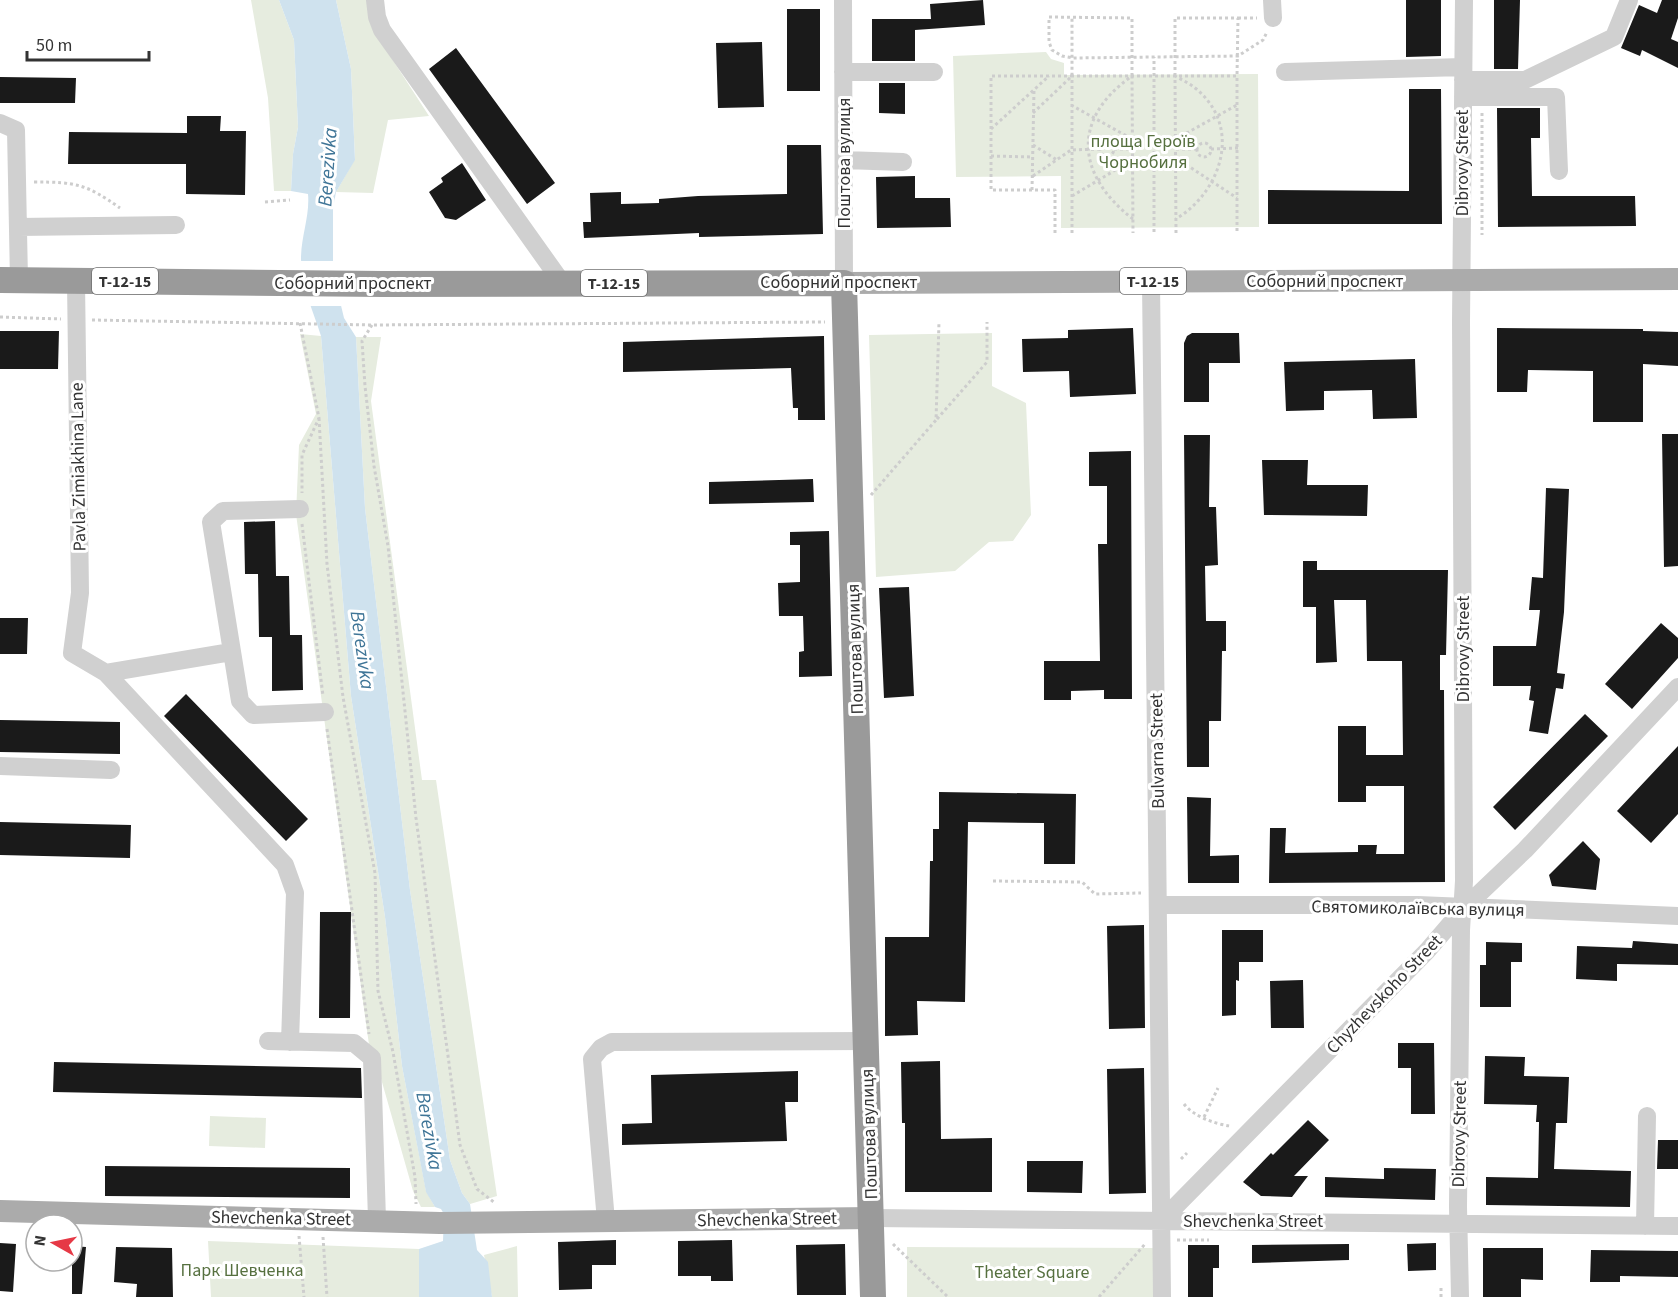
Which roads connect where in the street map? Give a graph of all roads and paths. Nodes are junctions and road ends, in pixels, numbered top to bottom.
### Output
1 (375, 0) edge
2 (843, 0) edge
3 (1464, 0) edge
4 (1629, 0) edge
5 (1272, 9) edge
6 (1072, 17) junction
7 (1238, 56) junction
8 (1154, 57) junction
9 (1175, 57) junction
10 (1073, 58) junction
11 (1131, 58) junction
12 (843, 72) junction
13 (934, 72) dead end
14 (1285, 72) dead end
15 (1049, 76) junction
16 (1072, 76) junction
17 (1132, 76) junction
18 (1155, 76) junction
19 (1175, 76) junction
20 (1237, 76) junction
21 (1463, 81) junction
22 (1034, 90) junction
23 (1482, 97) junction
24 (1071, 105) junction
25 (1238, 105) junction
26 (1033, 113) junction
27 (1094, 117) junction
28 (1216, 117) junction
29 (0, 123) edge
30 (991, 129) junction
31 (1132, 139) junction
32 (1176, 139) junction
33 (1033, 144) junction
34 (1238, 148) junction
35 (1088, 149) junction
36 (1114, 149) junction
37 (1132, 149) junction
38 (1176, 149) junction
39 (1197, 149) junction
40 (1211, 149) junction
41 (1222, 149) junction
42 (1071, 150) junction
43 (1100, 150) junction
44 (991, 156) junction
45 (1033, 157) junction
46 (1176, 158) junction
47 (844, 160) junction
48 (1057, 160) junction
49 (1132, 160) junction
50 (903, 162) dead end
51 (1559, 171) dead end
52 (1032, 176) junction
53 (1096, 181) junction
54 (9, 182) edge
55 (1214, 183) junction
56 (1032, 190) junction
57 (1071, 196) junction
58 (1238, 199) junction
59 (290, 200) dead end
60 (265, 202) dead end
61 (121, 209) dead end
62 (1133, 219) junction
63 (1176, 219) junction
64 (176, 225) dead end
65 (18, 227) junction
66 (1154, 232) dead end
67 (1176, 232) dead end
68 (1055, 233) dead end
69 (1072, 233) dead end
70 (1133, 233) dead end
71 (1237, 233) dead end
72 (1482, 235) dead end
73 (1678, 279) edge
74 (10, 280) edge
75 (1462, 280) junction
76 (76, 281) junction
77 (1151, 281) junction
78 (844, 282) junction
79 (563, 284) junction
80 (0, 317) edge
81 (75, 320) junction
82 (825, 322) dead end
83 (939, 322) dead end
84 (987, 322) dead end
85 (300, 323) junction
86 (372, 325) junction
87 (319, 418) junction
88 (936, 420) junction
89 (876, 489) dead end
90 (300, 509) junction
91 (231, 652) junction
92 (106, 673) junction
93 (1678, 687) edge
94 (325, 712) junction
95 (0, 766) edge
96 (111, 770) dead end
97 (993, 881) dead end
98 (1152, 899) junction
99 (1464, 908) junction
100 (1678, 916) edge
101 (268, 1041) dead end
102 (867, 1041) junction
103 (290, 1042) junction
104 (372, 1058) junction
105 (1218, 1088) dead end
106 (1184, 1104) dead end
107 (1647, 1116) dead end
108 (1204, 1117) junction
109 (1230, 1126) dead end
110 (1187, 1153) dead end
111 (1181, 1159) dead end
112 (416, 1207) dead end
113 (0, 1211) edge
114 (502, 1216) junction
115 (872, 1218) junction
116 (376, 1220) junction
117 (1162, 1220) junction
118 (606, 1221) junction
119 (1458, 1223) junction
120 (1645, 1226) junction
121 (1678, 1226) edge
122 (298, 1232) dead end
123 (322, 1232) dead end
124 (887, 1239) dead end
125 (1148, 1240) dead end
126 (1175, 1240) dead end
127 (1210, 1240) dead end
128 (1441, 1285) dead end
129 (304, 1297) edge
130 (327, 1297) edge
131 (873, 1297) edge
132 (948, 1297) edge
133 (1098, 1297) edge
134 (1162, 1297) edge
135 (1441, 1297) edge
136 (1460, 1297) edge

1 - 79 street
2 - 12 street, Поштова вулиця
3 - 21 street, Dibrovy Street
4 - 21 street
5 - 7 path
6 - 10 path
6 - 10 path
6 - 11 path
7 - 9 path
7 - 9 path
7 - 20 path
8 - 9 path
8 - 11 path
8 - 18 path
9 - 19 path
10 - 11 path
10 - 16 path
11 - 17 path
12 - 13 street
12 - 47 street, Поштова вулиця
14 - 21 street
15 - 16 path
15 - 22 path
15 - 30 path
16 - 17 path
16 - 24 path
16 - 26 path
17 - 18 path
17 - 27 path
17 - 31 path
18 - 19 path
18 - 66 path
19 - 20 path
19 - 28 path
19 - 32 path
20 - 25 path
21 - 23 street
21 - 75 street, Dibrovy Street
22 - 26 path
22 - 30 path
23 - 51 street
23 - 72 path
24 - 27 path
24 - 42 path
25 - 28 path
25 - 34 path
26 - 33 path
27 - 31 path
27 - 35 path
28 - 32 path
28 - 41 path
29 - 54 street
30 - 44 path
31 - 37 path
32 - 38 path
33 - 45 path
33 - 48 path
34 - 41 path
34 - 58 path
35 - 42 path
35 - 43 path
35 - 53 path
36 - 37 path
36 - 43 path
36 - 43 path
37 - 49 path
38 - 39 path
38 - 46 path
39 - 40 path
39 - 40 path
40 - 41 path
41 - 55 path
42 - 48 path
42 - 57 path
44 - 45 path
44 - 56 path
45 - 52 path
46 - 55 path
46 - 63 path
47 - 50 street
47 - 78 street, Поштова вулиця
48 - 52 path
49 - 53 path
49 - 62 path
52 - 56 path
53 - 57 path
53 - 62 path
54 - 61 path
54 - 65 street
55 - 58 path
55 - 63 path
56 - 68 path
57 - 69 path
58 - 71 path
59 - 60 path
62 - 70 path
63 - 67 path
64 - 65 street
65 - 74 street
73 - 75 main road, Соборний проспект / Т-12-15
74 - 76 highway, Соборний проспект / Т-12-15
75 - 77 main road, Соборний проспект / Т-12-15
75 - 99 street, Dibrovy Street
76 - 79 highway, Соборний проспект / Т-12-15
76 - 81 street, Pavla Zimiakhina Lane
77 - 78 main road, Соборний проспект / Т-12-15
77 - 98 street, Bulvarna Street
78 - 79 highway, Соборний проспект / Т-12-15
78 - 102 highway, Поштова вулиця
80 - 81 path
81 - 85 path
81 - 92 street, Pavla Zimiakhina Lane
82 - 86 path
83 - 88 path
84 - 88 path
85 - 86 path
85 - 87 path
86 - 114 path
87 - 90 path
87 - 112 path
88 - 89 path
90 - 91 street
90 - 94 path
91 - 92 street
91 - 94 street
92 - 103 street
93 - 99 street, Chyzhevskoho Street
94 - 104 path
95 - 96 street
97 - 98 path
98 - 99 street, Святомиколаївська вулиця
98 - 117 street, Bulvarna Street
99 - 100 street, Святомиколаївська вулиця
99 - 117 street, Chyzhevskoho Street
99 - 119 street, Dibrovy Street
101 - 103 street
102 - 115 highway, Поштова вулиця
102 - 118 street
103 - 104 street
104 - 116 street
105 - 108 path
106 - 108 path
107 - 120 street
108 - 109 path
110 - 111 path
113 - 116 main road, Shevchenka Street
114 - 116 main road, Shevchenka Street
114 - 118 main road, Shevchenka Street
115 - 117 street, Shevchenka Street
115 - 118 main road, Shevchenka Street
115 - 131 highway, Поштова вулиця
117 - 119 street, Shevchenka Street
117 - 134 street, Bulvarna Street
119 - 120 street, Shevchenka Street
119 - 136 street, Dibrovy Street
120 - 121 street, Shevchenka Street
122 - 129 path
123 - 130 path
124 - 132 path
125 - 133 path
126 - 127 path
128 - 135 path

